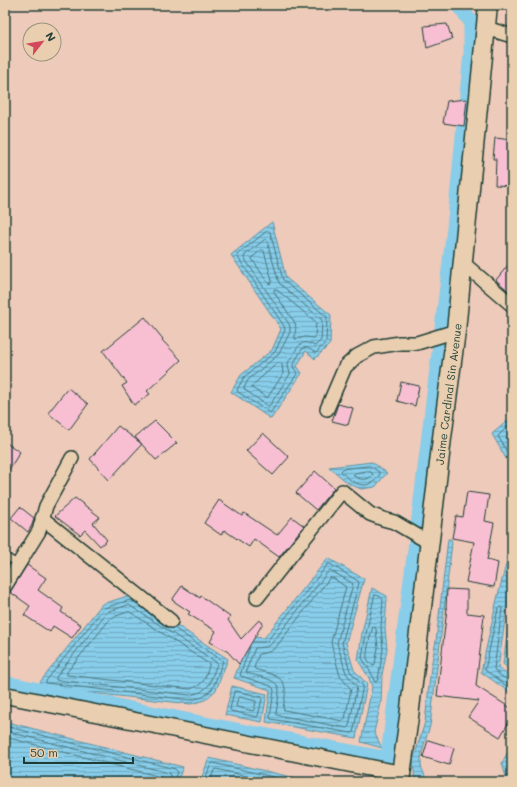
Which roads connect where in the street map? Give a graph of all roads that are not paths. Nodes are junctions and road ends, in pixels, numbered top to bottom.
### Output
1 (488, 5) edge
2 (486, 28) junction
3 (512, 36) edge
4 (463, 263) junction
5 (512, 305) edge
6 (455, 332) junction
7 (327, 409) dead end
8 (72, 458) dead end
9 (42, 518) junction
10 (429, 542) junction
11 (5, 556) edge
12 (18, 564) junction
13 (5, 586) edge
14 (257, 598) dead end
15 (171, 621) dead end
16 (5, 695) edge
17 (400, 778) edge

1 - 2 main road, Jaime Cardinal Sin Avenue
2 - 3 street
2 - 4 main road, Jaime Cardinal Sin Avenue
4 - 5 street
4 - 6 main road, Jaime Cardinal Sin Avenue
6 - 7 street
6 - 10 main road, Jaime Cardinal Sin Avenue
8 - 9 street
9 - 12 street
9 - 15 street
10 - 14 street
10 - 17 main road, Jaime Cardinal Sin Avenue
11 - 12 lane
12 - 13 street
16 - 17 street

